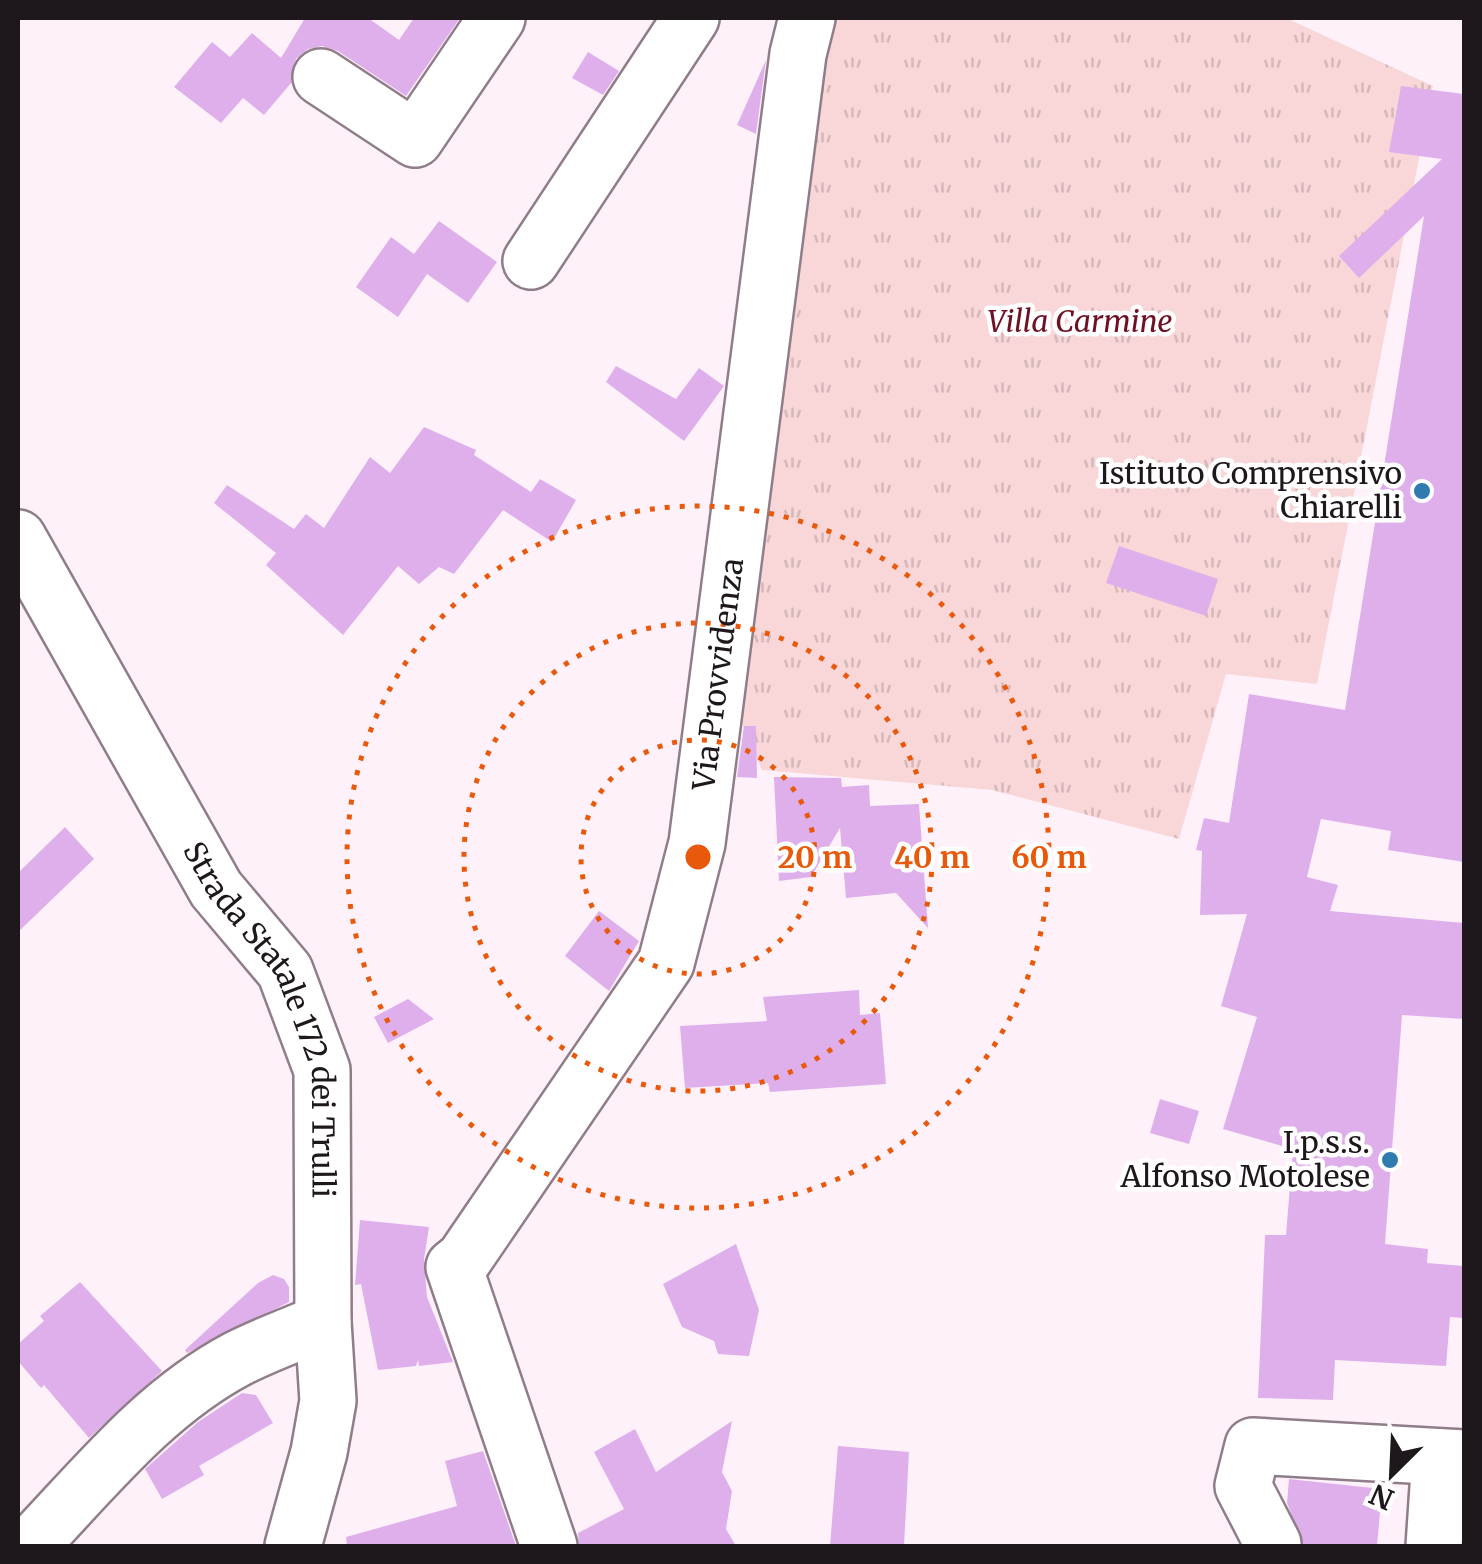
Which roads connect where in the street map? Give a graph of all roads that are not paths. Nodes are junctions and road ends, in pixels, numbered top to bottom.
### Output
1 (497, 18) edge
2 (691, 18) edge
3 (807, 18) edge
4 (321, 77) dead end
5 (530, 261) dead end
6 (18, 538) edge
7 (323, 1322) junction
8 (1452, 1457) edge
9 (1273, 1544) dead end
10 (30, 1546) edge
11 (293, 1546) edge
12 (550, 1546) edge
13 (1434, 1546) edge

1 - 4 street
2 - 5 street
3 - 12 street, Via Provvidenza
6 - 7 street, Strada Statale 172 dei Trulli
7 - 10 street
7 - 11 street, Strada Statale 172 dei Trulli
8 - 9 street
8 - 13 street

